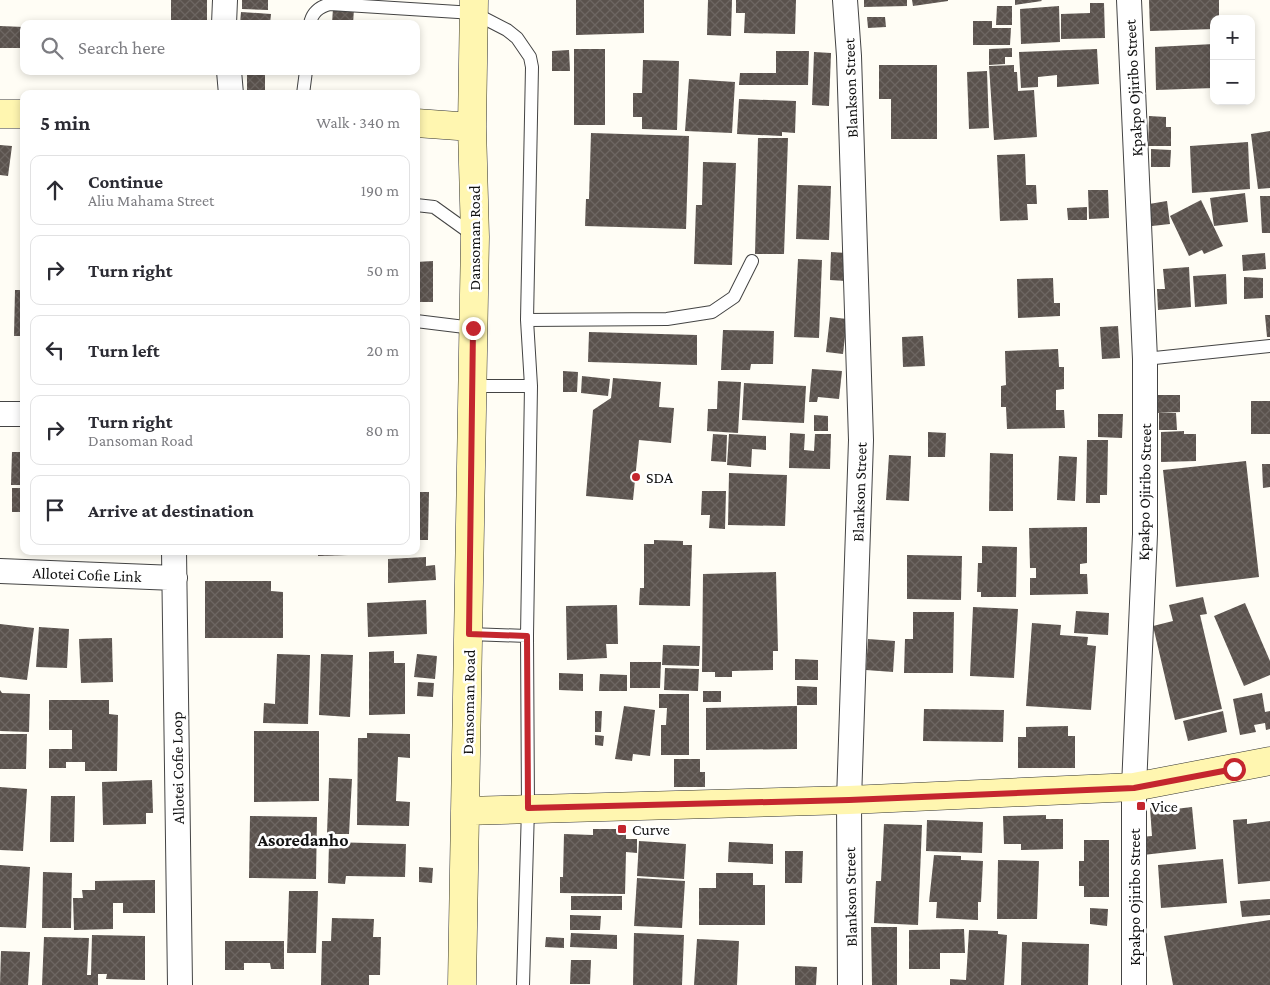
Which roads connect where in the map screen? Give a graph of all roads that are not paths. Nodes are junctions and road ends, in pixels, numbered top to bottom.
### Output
1 (224, 0) edge
2 (845, 0) edge
3 (1129, 0) edge
4 (474, 7) edge
5 (224, 20) edge
6 (310, 20) edge
7 (229, 75) edge
8 (306, 75) edge
9 (231, 90) edge
10 (304, 90) edge
11 (0, 114) edge
12 (20, 114) edge
13 (420, 123) edge
14 (472, 127) junction
15 (420, 205) edge
16 (475, 237) junction
17 (752, 261) dead end
18 (527, 320) junction
19 (420, 321) edge
20 (473, 328) junction
21 (1270, 346) edge
22 (1145, 359) junction
23 (472, 386) junction
24 (531, 386) junction
25 (0, 414) edge
26 (20, 414) edge
27 (174, 555) edge
28 (0, 571) edge
29 (174, 578) junction
30 (469, 634) junction
31 (527, 636) junction
32 (1270, 761) edge
33 (1134, 788) junction
34 (849, 800) junction
35 (528, 808) junction
36 (465, 811) junction
37 (180, 985) edge
38 (462, 985) edge
39 (523, 985) edge
40 (850, 985) edge
41 (1134, 985) edge

1 - 5 street
2 - 34 street, Blankson Street
3 - 22 street, Kpakpo Ojiribo Street
4 - 6 lane
4 - 14 main road, Dansoman Road
4 - 18 lane
7 - 9 street
8 - 10 lane
11 - 12 main road
13 - 14 main road
14 - 16 main road, Dansoman Road
15 - 16 lane
16 - 20 main road, Dansoman Road
17 - 18 lane
18 - 24 lane
19 - 20 lane
20 - 23 main road, Dansoman Road
21 - 22 lane
22 - 33 street, Kpakpo Ojiribo Street
23 - 24 lane
23 - 30 main road, Dansoman Road
24 - 31 lane
25 - 26 street
27 - 29 street, Allotei Cofie Loop
28 - 29 street, Allotei Cofie Link
29 - 37 street, Allotei Cofie Loop
30 - 31 lane
30 - 36 main road, Dansoman Road
31 - 35 lane
32 - 33 main road
33 - 34 main road
33 - 41 street, Kpakpo Ojiribo Street
34 - 35 main road
34 - 40 street, Blankson Street
35 - 36 main road
35 - 39 lane
36 - 38 main road, Dansoman Road

